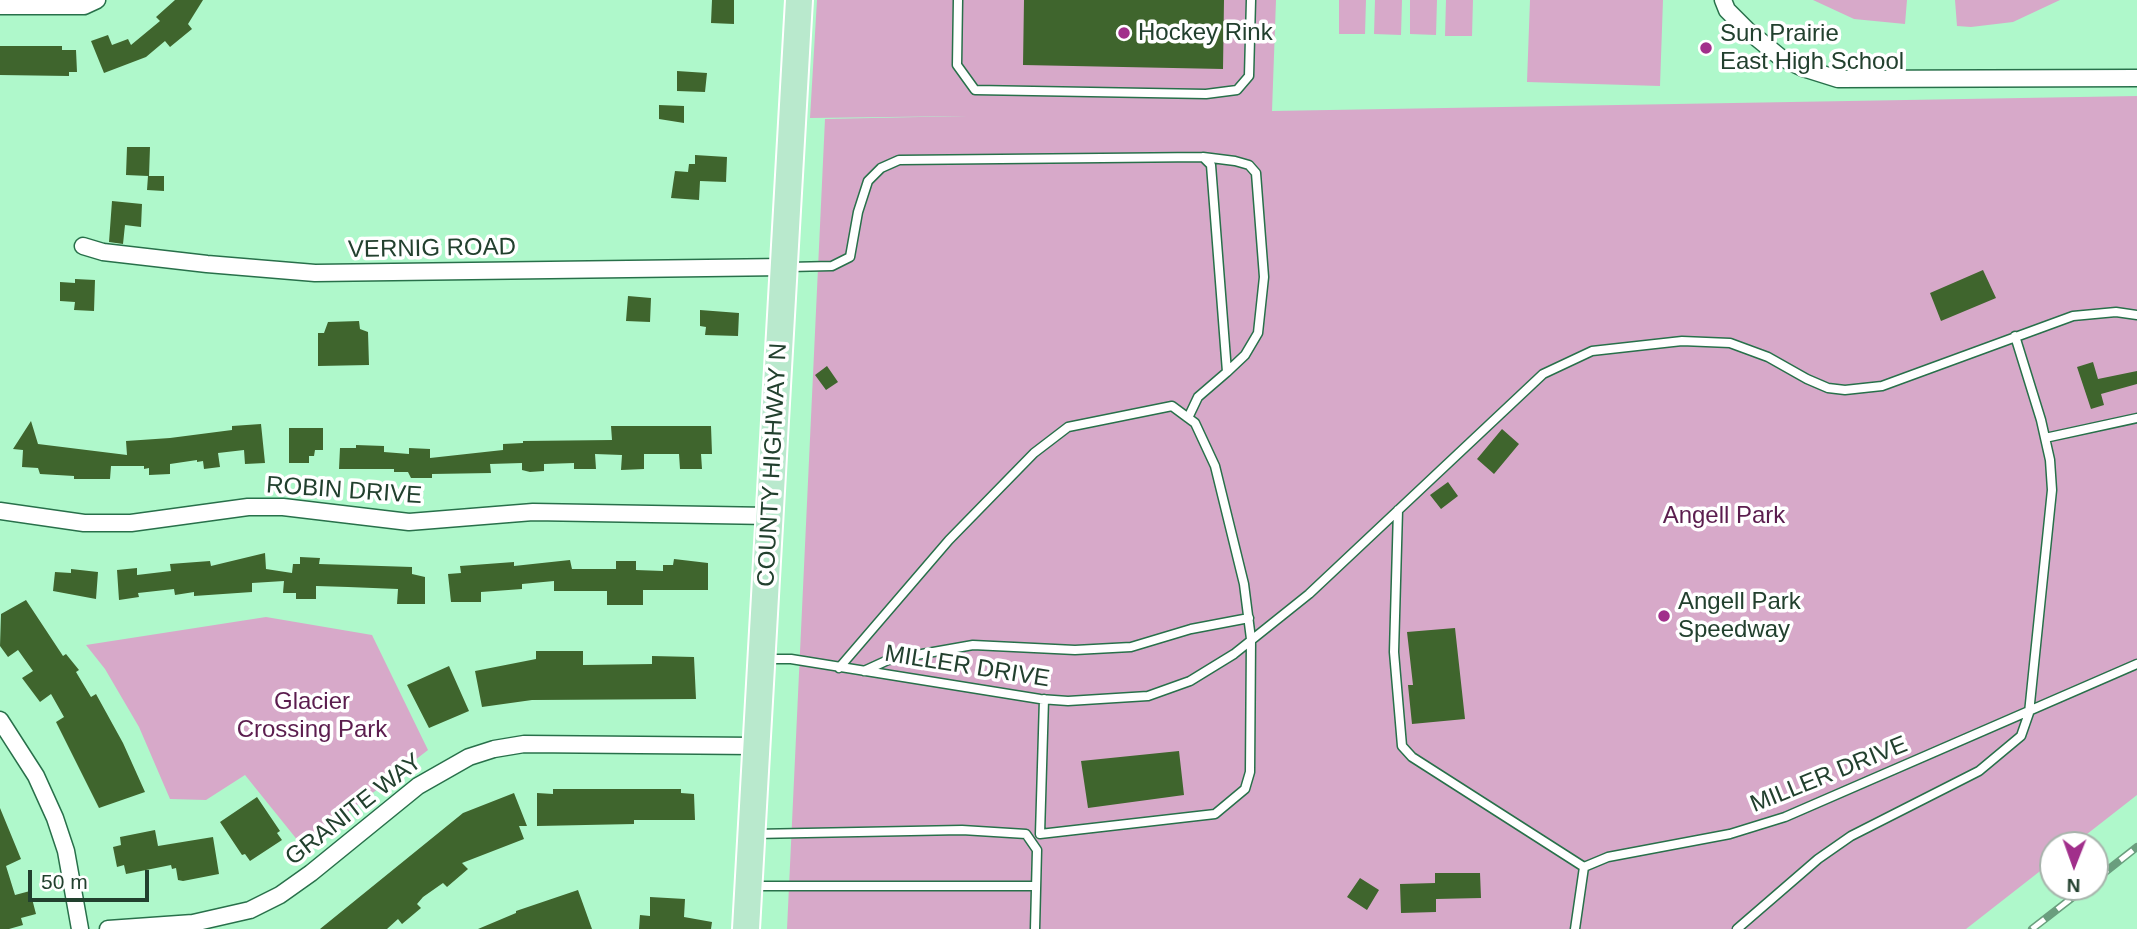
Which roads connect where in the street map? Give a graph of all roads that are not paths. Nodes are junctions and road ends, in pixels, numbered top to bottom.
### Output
1 (97, 0) edge
2 (799, 0) edge
3 (958, 0) edge
4 (1251, 0) edge
5 (1723, 0) edge
6 (0, 6) edge
7 (2137, 78) edge
8 (1203, 157) junction
9 (83, 246) dead end
10 (785, 267) junction
11 (2137, 315) edge
12 (2015, 336) junction
13 (1227, 372) junction
14 (1188, 418) junction
15 (2137, 418) edge
16 (2045, 438) junction
17 (1398, 510) junction
18 (0, 511) edge
19 (770, 516) junction
20 (1248, 618) junction
21 (1251, 639) junction
22 (762, 659) junction
23 (2137, 664) edge
24 (839, 668) junction
25 (863, 671) junction
26 (1044, 699) junction
27 (2029, 713) junction
28 (0, 720) edge
29 (756, 746) junction
30 (751, 834) junction
31 (1584, 867) junction
32 (1036, 886) junction
33 (749, 887) junction
34 (80, 929) edge
35 (108, 929) edge
36 (746, 929) edge
37 (1035, 929) edge
38 (1575, 929) edge
39 (1737, 929) edge

1 - 6 street
2 - 10 main road, COUNTY HIGHWAY N
3 - 4 lane
5 - 7 street
8 - 10 lane
8 - 13 lane
8 - 13 lane
9 - 10 street, VERNIG ROAD
10 - 19 main road, COUNTY HIGHWAY N
11 - 12 lane, MILLER DRIVE
12 - 16 lane
12 - 17 lane, MILLER DRIVE
13 - 14 lane
14 - 20 lane
14 - 24 lane
15 - 16 lane
16 - 27 lane
17 - 21 lane, MILLER DRIVE
17 - 31 lane
18 - 19 street, ROBIN DRIVE
19 - 22 main road, COUNTY HIGHWAY N
20 - 21 lane
20 - 25 lane
21 - 26 lane, MILLER DRIVE
21 - 26 lane
22 - 24 lane, MILLER DRIVE
22 - 29 main road, COUNTY HIGHWAY N
23 - 27 lane, MILLER DRIVE
24 - 25 lane, MILLER DRIVE
25 - 26 lane, MILLER DRIVE
27 - 31 lane, MILLER DRIVE
27 - 39 lane
28 - 34 street
29 - 30 main road, COUNTY HIGHWAY N
29 - 35 street, GRANITE WAY
30 - 32 lane
30 - 33 main road, COUNTY HIGHWAY N
31 - 38 lane
32 - 33 lane
32 - 37 lane
33 - 36 main road, COUNTY HIGHWAY N

